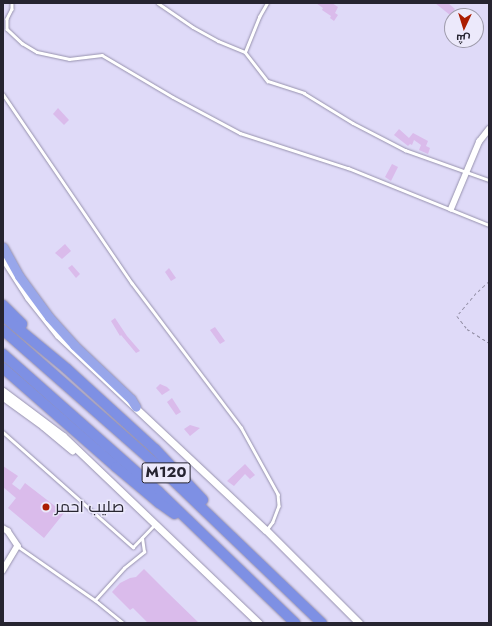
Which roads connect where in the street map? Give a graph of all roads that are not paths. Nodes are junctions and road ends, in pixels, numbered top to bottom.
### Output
1 (12, 3) edge
2 (158, 3) edge
3 (267, 3) edge
4 (7, 20) junction
5 (3, 24) edge
6 (245, 52) junction
7 (3, 94) edge
8 (489, 129) edge
9 (467, 173) junction
10 (489, 180) edge
11 (451, 209) junction
12 (489, 225) edge
13 (3, 247) edge
14 (3, 258) edge
15 (3, 305) edge
16 (3, 316) edge
17 (3, 330) edge
18 (3, 354) edge
19 (3, 368) edge
20 (67, 369) junction
21 (3, 391) edge
22 (3, 397) edge
23 (136, 407) junction
24 (3, 432) edge
25 (134, 503) junction
26 (217, 520) junction
27 (189, 521) junction
28 (155, 524) junction
29 (3, 528) edge
30 (266, 530) junction
31 (142, 538) junction
32 (18, 546) junction
33 (3, 571) edge
34 (95, 600) junction
35 (123, 623) edge
36 (259, 623) edge
37 (295, 623) edge
38 (322, 623) edge
39 (359, 623) edge

1 - 4 lane
2 - 6 lane
3 - 6 lane
4 - 5 lane
4 - 11 lane
6 - 9 lane
7 - 30 lane
8 - 9 street
9 - 10 lane
9 - 11 street
11 - 12 lane
13 - 23 highway
14 - 23 street
15 - 20 highway
16 - 20 highway
17 - 26 highway, M120
18 - 27 highway, M120
19 - 27 highway
20 - 26 highway
21 - 25 street
22 - 25 street
23 - 30 street
24 - 31 lane
25 - 28 street
26 - 38 highway, M120
27 - 37 highway, M120
28 - 31 lane
28 - 36 street
29 - 32 street
30 - 39 street
31 - 34 lane
32 - 33 street
32 - 34 lane
34 - 35 lane

